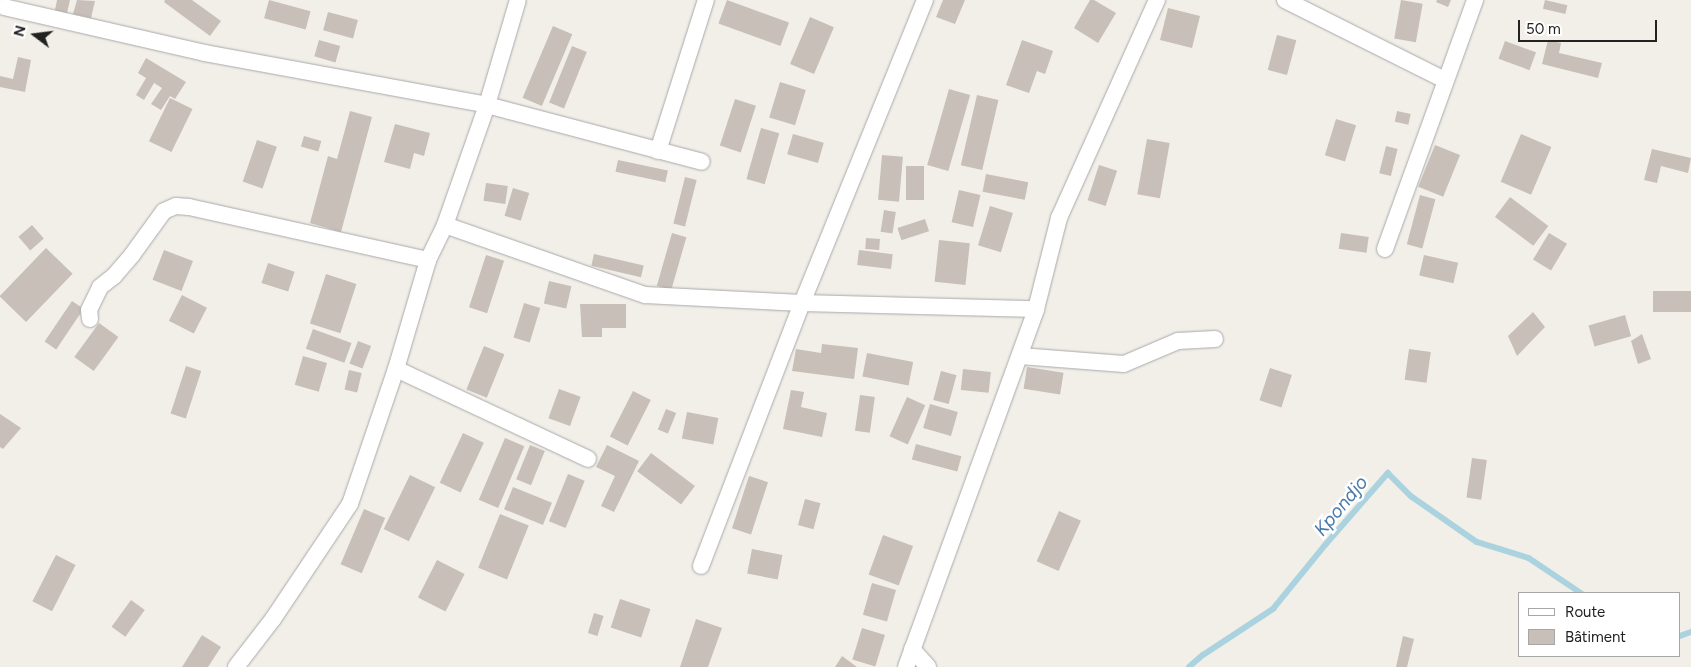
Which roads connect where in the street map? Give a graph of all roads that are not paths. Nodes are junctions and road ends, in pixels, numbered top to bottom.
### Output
1 (518, 0) edge
2 (706, 0) edge
3 (925, 0) edge
4 (1158, 0) edge
5 (1285, 0) edge
6 (1474, 0) edge
7 (4, 7) dead end
8 (1445, 80) junction
9 (488, 105) junction
10 (658, 151) junction
11 (702, 162) dead end
12 (445, 225) junction
13 (1385, 249) dead end
14 (428, 260) junction
15 (802, 303) junction
16 (1036, 309) junction
17 (90, 319) dead end
18 (1215, 339) dead end
19 (1020, 356) junction
20 (396, 369) junction
21 (588, 458) dead end
22 (701, 566) dead end
23 (912, 649) junction
24 (236, 667) edge
25 (906, 667) edge
26 (928, 667) edge

1 - 9 street
2 - 10 street
3 - 15 street
4 - 16 street
5 - 8 street
6 - 8 street
7 - 9 street
8 - 13 street
9 - 10 street
9 - 12 street
10 - 11 street
12 - 14 street
12 - 15 street
14 - 17 street
14 - 20 street
15 - 16 street
15 - 22 street
16 - 19 street
18 - 19 street
19 - 23 street
20 - 21 street
20 - 24 street
23 - 25 street
23 - 26 street

